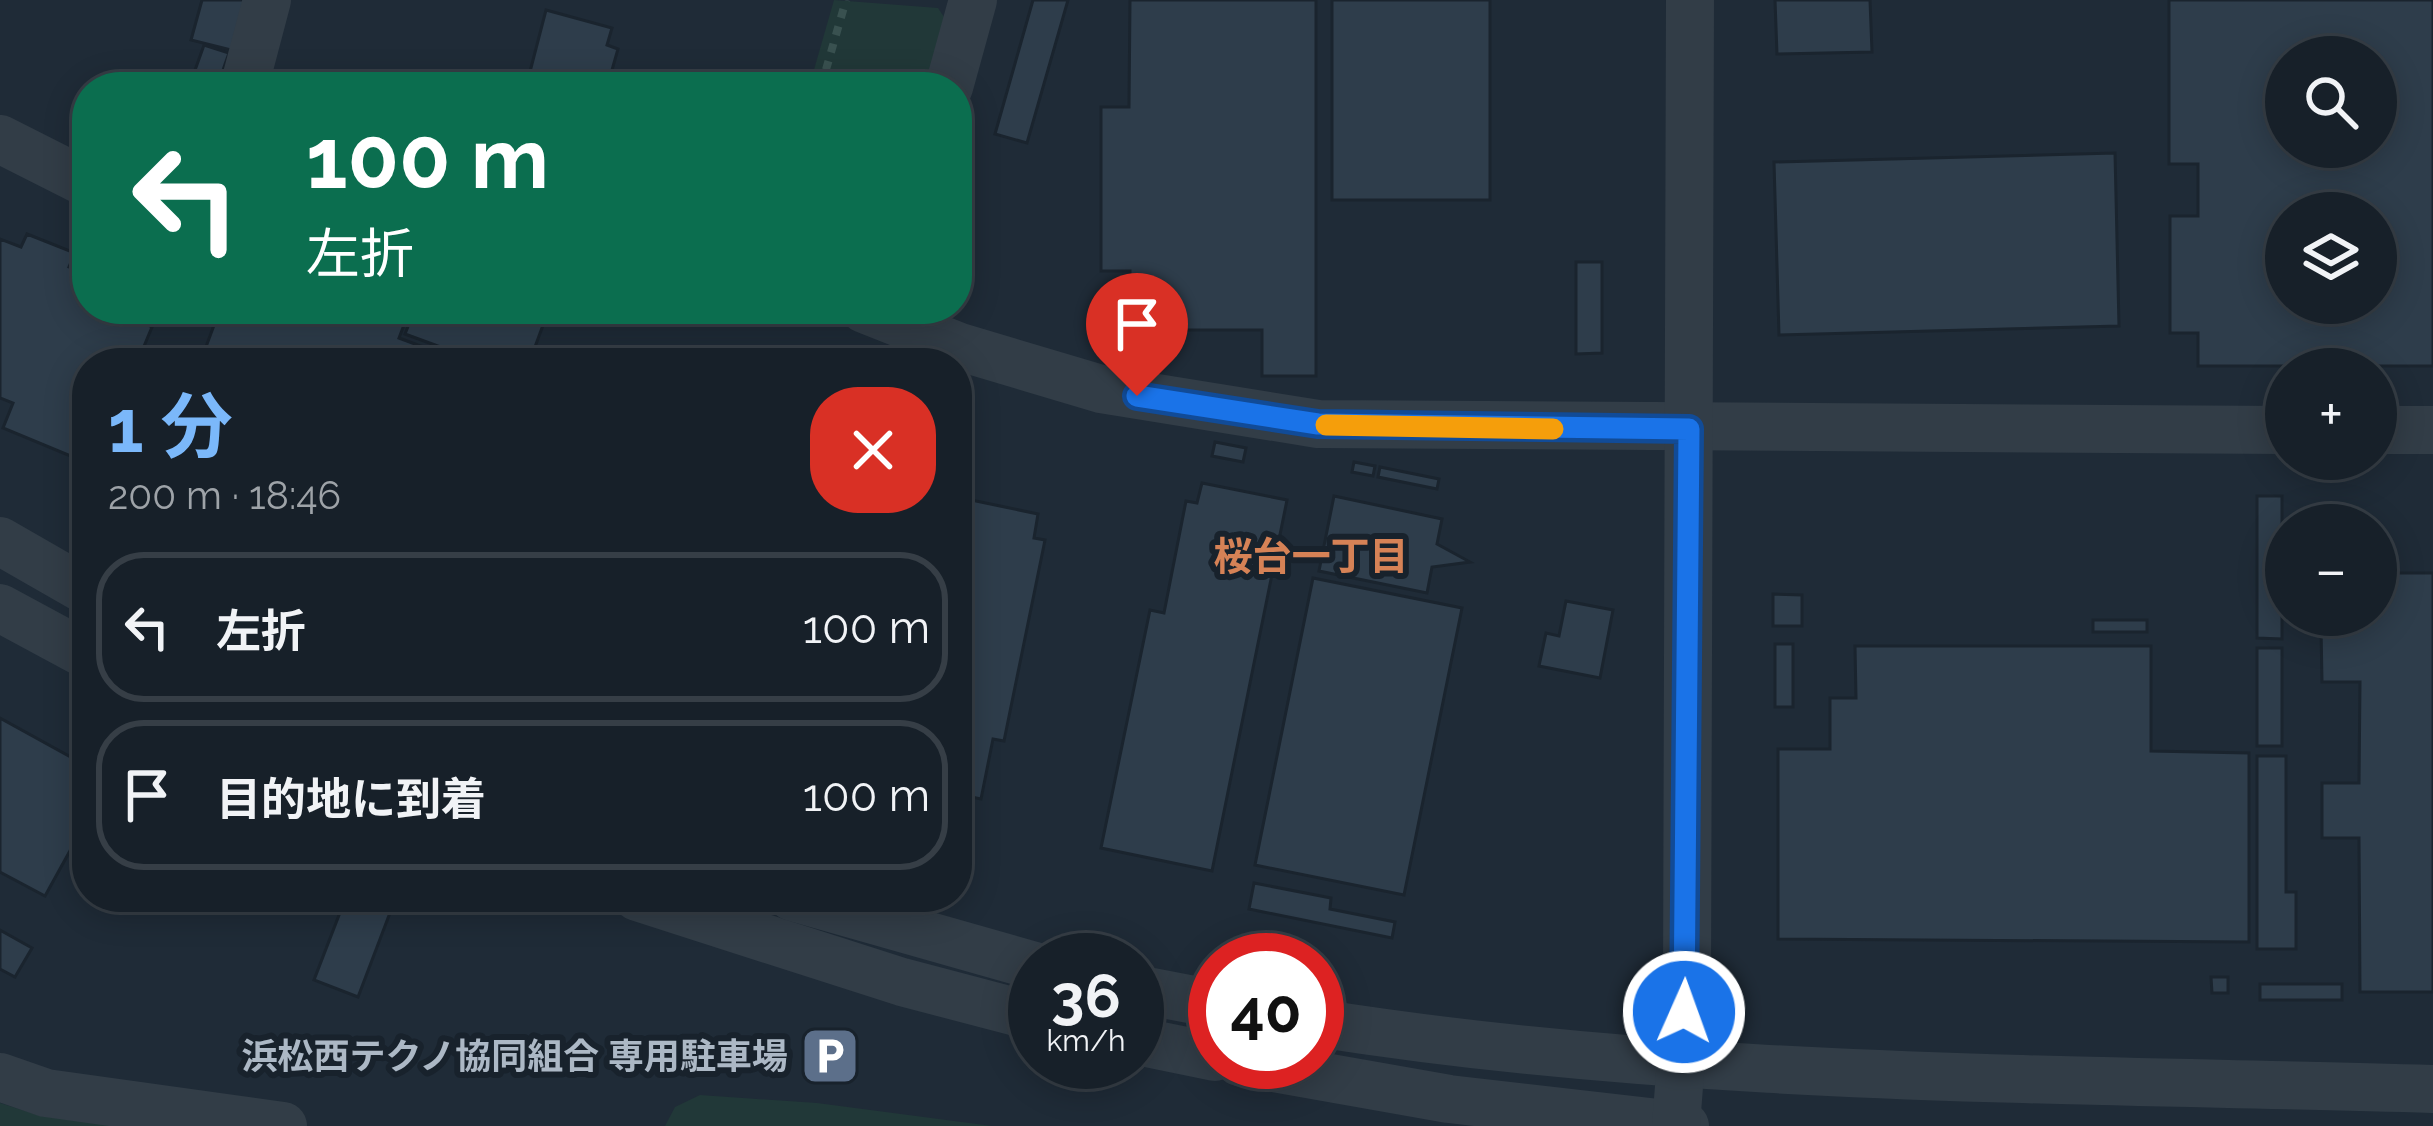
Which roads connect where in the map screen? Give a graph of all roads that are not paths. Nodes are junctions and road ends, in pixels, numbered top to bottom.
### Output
1 (267, 0) edge
2 (973, 0) edge
3 (1690, 0) edge
4 (248, 72) edge
5 (953, 72) edge
6 (0, 139) edge
7 (72, 175) edge
8 (910, 324) edge
9 (1689, 429) junction
10 (2265, 430) edge
11 (2397, 430) edge
12 (2433, 430) edge
13 (0, 541) edge
14 (72, 582) edge
15 (0, 608) edge
16 (72, 647) edge
17 (684, 912) edge
18 (845, 912) edge
19 (1008, 958) edge
20 (1008, 1010) edge
21 (1344, 1026) edge
22 (1681, 1065) junction
23 (0, 1077) edge
24 (1344, 1080) edge
25 (2433, 1089) edge
26 (1676, 1125) edge
27 (283, 1126) edge
28 (1685, 1126) edge

1 - 4 street
2 - 5 street
3 - 9 street
6 - 7 street
8 - 9 street
9 - 10 street
9 - 22 street
11 - 12 street
13 - 14 street
15 - 16 street
17 - 20 street
18 - 19 street
21 - 22 street
22 - 25 street
22 - 26 street
23 - 27 street
24 - 26 street
26 - 28 street

